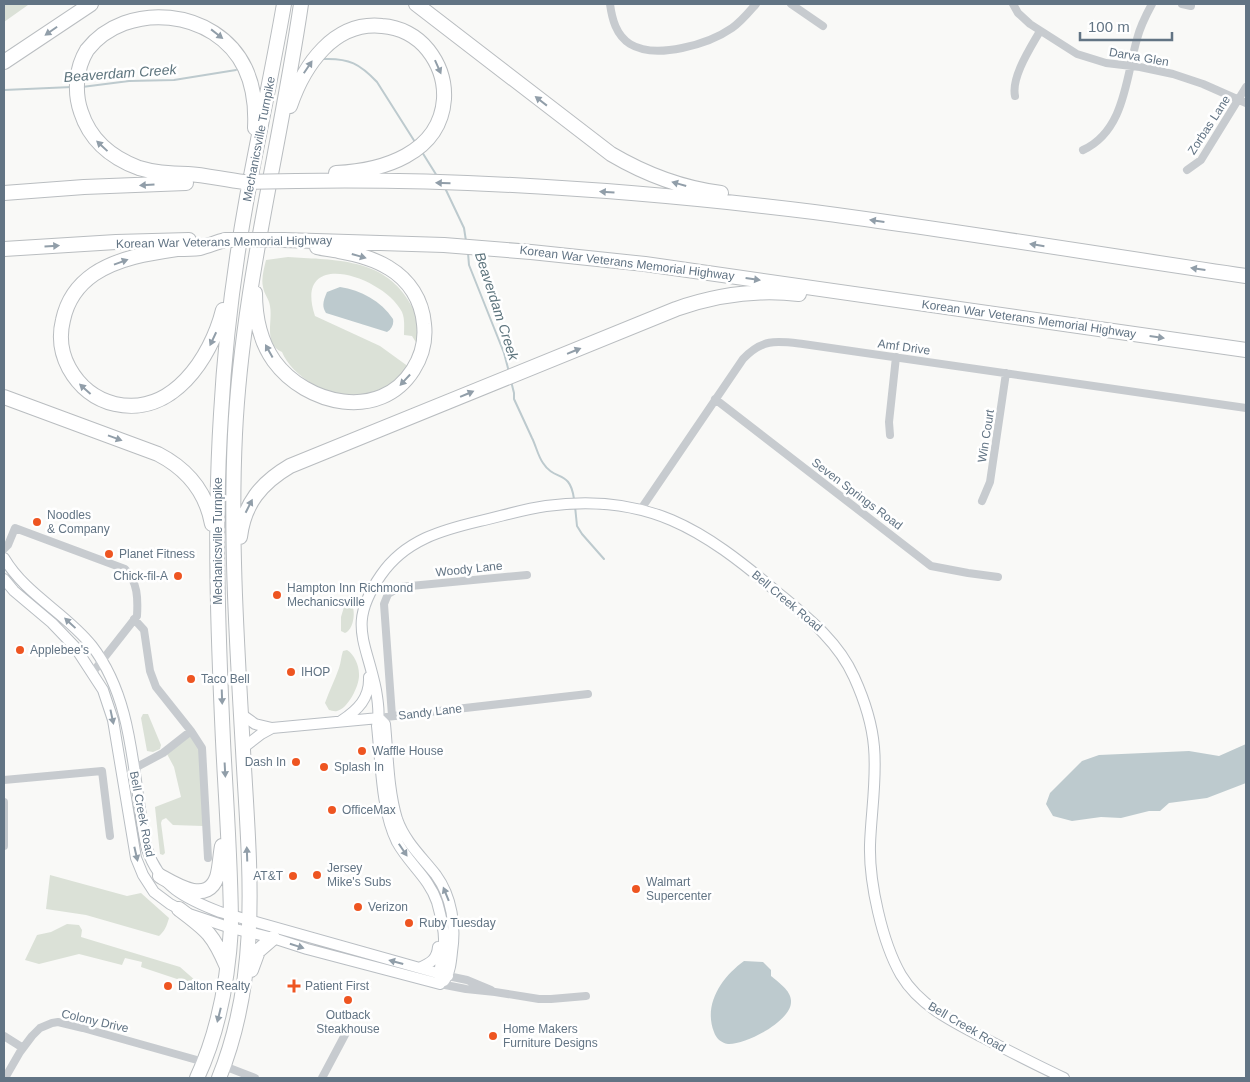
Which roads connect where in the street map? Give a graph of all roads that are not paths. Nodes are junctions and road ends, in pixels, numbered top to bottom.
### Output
1 (91, 4) edge
2 (284, 4) edge
3 (301, 4) edge
4 (416, 4) edge
5 (610, 4) edge
6 (756, 4) edge
7 (791, 4) edge
8 (1013, 4) edge
9 (1152, 4) edge
10 (1182, 4) edge
11 (1191, 6) dead end
12 (823, 26) dead end
13 (1040, 31) junction
14 (4, 62) edge
15 (1131, 66) junction
16 (1246, 88) edge
17 (1015, 96) dead end
18 (1238, 100) junction
19 (1246, 104) edge
20 (1083, 150) dead end
21 (1187, 170) dead end
22 (213, 180) junction
23 (297, 181) junction
24 (246, 189) junction
25 (4, 193) edge
26 (266, 196) junction
27 (812, 212) junction
28 (243, 224) junction
29 (260, 225) junction
30 (290, 240) junction
31 (215, 241) junction
32 (4, 249) edge
33 (1246, 276) edge
34 (890, 299) junction
35 (1246, 350) edge
36 (896, 357) junction
37 (1006, 373) junction
38 (4, 396) edge
39 (715, 400) junction
40 (1246, 408) edge
41 (890, 435) dead end
42 (982, 501) dead end
43 (642, 510) junction
44 (4, 550) edge
45 (4, 558) edge
46 (527, 575) dead end
47 (998, 577) dead end
48 (4, 579) edge
49 (134, 619) junction
50 (219, 635) junction
51 (102, 660) junction
52 (369, 666) junction
53 (93, 672) junction
54 (239, 676) junction
55 (588, 694) dead end
56 (241, 714) junction
57 (392, 716) junction
58 (380, 718) junction
59 (339, 722) junction
60 (272, 728) junction
61 (192, 731) junction
62 (242, 748) junction
63 (134, 769) junction
64 (4, 780) edge
65 (4, 802) edge
66 (227, 808) junction
67 (110, 836) dead end
68 (4, 846) edge
69 (208, 858) dead end
70 (160, 876) junction
71 (179, 909) junction
72 (231, 922) junction
73 (442, 923) junction
74 (250, 926) junction
75 (273, 938) junction
76 (227, 968) junction
77 (419, 968) junction
78 (443, 974) junction
79 (440, 984) junction
80 (244, 987) junction
81 (495, 992) junction
82 (586, 996) dead end
83 (347, 1031) dead end
84 (4, 1036) edge
85 (23, 1048) junction
86 (204, 1062) junction
87 (221, 1072) edge
88 (1057, 1077) edge
89 (5, 1078) edge
90 (197, 1078) edge
91 (254, 1078) edge
92 (322, 1078) edge

1 -> 14 highway
2 - 24 highway, Mechanicsville Turnpike
3 - 26 highway, Mechanicsville Turnpike
27 -> 4 highway
5 - 6 street
7 - 12 street
8 - 13 street, Darva Glen
9 - 15 street
10 - 11 street
13 - 15 street, Darva Glen
13 - 17 street
15 - 18 street, Darva Glen
15 - 20 street
16 - 18 street, Zorbas Lane
18 - 19 street, Darva Glen
18 - 21 street, Zorbas Lane
22 - 24 highway
22 -> 24 highway
22 -> 25 highway
23 - 24 highway, bridge
26 -> 23 highway
27 -> 23 highway
24 - 28 highway, Mechanicsville Turnpike
26 - 29 highway, Mechanicsville Turnpike
33 -> 27 highway
28 -> 31 highway
28 - 50 highway, Mechanicsville Turnpike
30 -> 29 highway
29 - 54 highway, Mechanicsville Turnpike
30 - 31 highway, Korean War Veterans Memorial Highway, bridge
30 -> 34 highway, Korean War Veterans Memorial Highway
32 -> 31 highway, Korean War Veterans Memorial Highway
34 -> 35 highway, Korean War Veterans Memorial Highway
54 -> 34 highway
36 - 37 street, Amf Drive
36 - 39 street, Amf Drive
36 - 41 street
37 - 40 street, Amf Drive
37 - 42 street, Win Court
38 -> 50 highway
39 - 43 street, Amf Drive
39 - 47 street, Seven Springs Road
43 - 52 street, Bell Creek Road
43 - 88 street, Bell Creek Road
44 - 49 street
51 -> 45 street, Bell Creek Road
46 - 57 street, Woody Lane
48 - 53 street, Bell Creek Road
49 - 51 street
49 - 61 street
50 -> 66 highway, Mechanicsville Turnpike
51 - 53 street
51 - 63 street, Bell Creek Road
52 - 58 street, Bell Creek Road
52 - 59 street
53 -> 71 street, Bell Creek Road
54 - 56 highway, Mechanicsville Turnpike
55 - 57 street, Sandy Lane
56 - 60 street, Sandy Lane
56 - 62 highway, Mechanicsville Turnpike
57 - 58 street, Sandy Lane
58 - 59 street, Sandy Lane
58 -> 73 street, Bell Creek Road
78 -> 58 street, Bell Creek Road
59 - 60 street, Sandy Lane
60 - 62 street, Sandy Lane
61 - 63 street
61 - 69 street
74 -> 62 highway, Mechanicsville Turnpike
63 - 70 street, Bell Creek Road
64 - 67 street
65 - 68 street
66 - 70 highway
66 - 72 highway, Mechanicsville Turnpike
70 - 72 street, Bell Creek Road
71 - 72 street, Bell Creek Road
71 - 76 highway
72 - 74 street, Bell Creek Road
72 - 76 highway, Mechanicsville Turnpike
73 - 77 street
73 - 78 street, Bell Creek Road
74 - 75 street, Bell Creek Road
77 -> 74 street, Bell Creek Road
74 - 80 highway, Mechanicsville Turnpike
75 -> 79 street, Bell Creek Road
75 - 80 highway
76 -> 86 highway, Mechanicsville Turnpike
77 - 78 street, Bell Creek Road
78 - 79 street, Bell Creek Road
78 - 81 street
79 - 81 street
80 - 87 highway, Mechanicsville Turnpike
81 - 82 street
83 - 92 street
84 - 85 street
85 - 86 street, Colony Drive
85 - 89 street, Colony Drive
86 - 90 highway, Mechanicsville Turnpike
87 - 91 street

